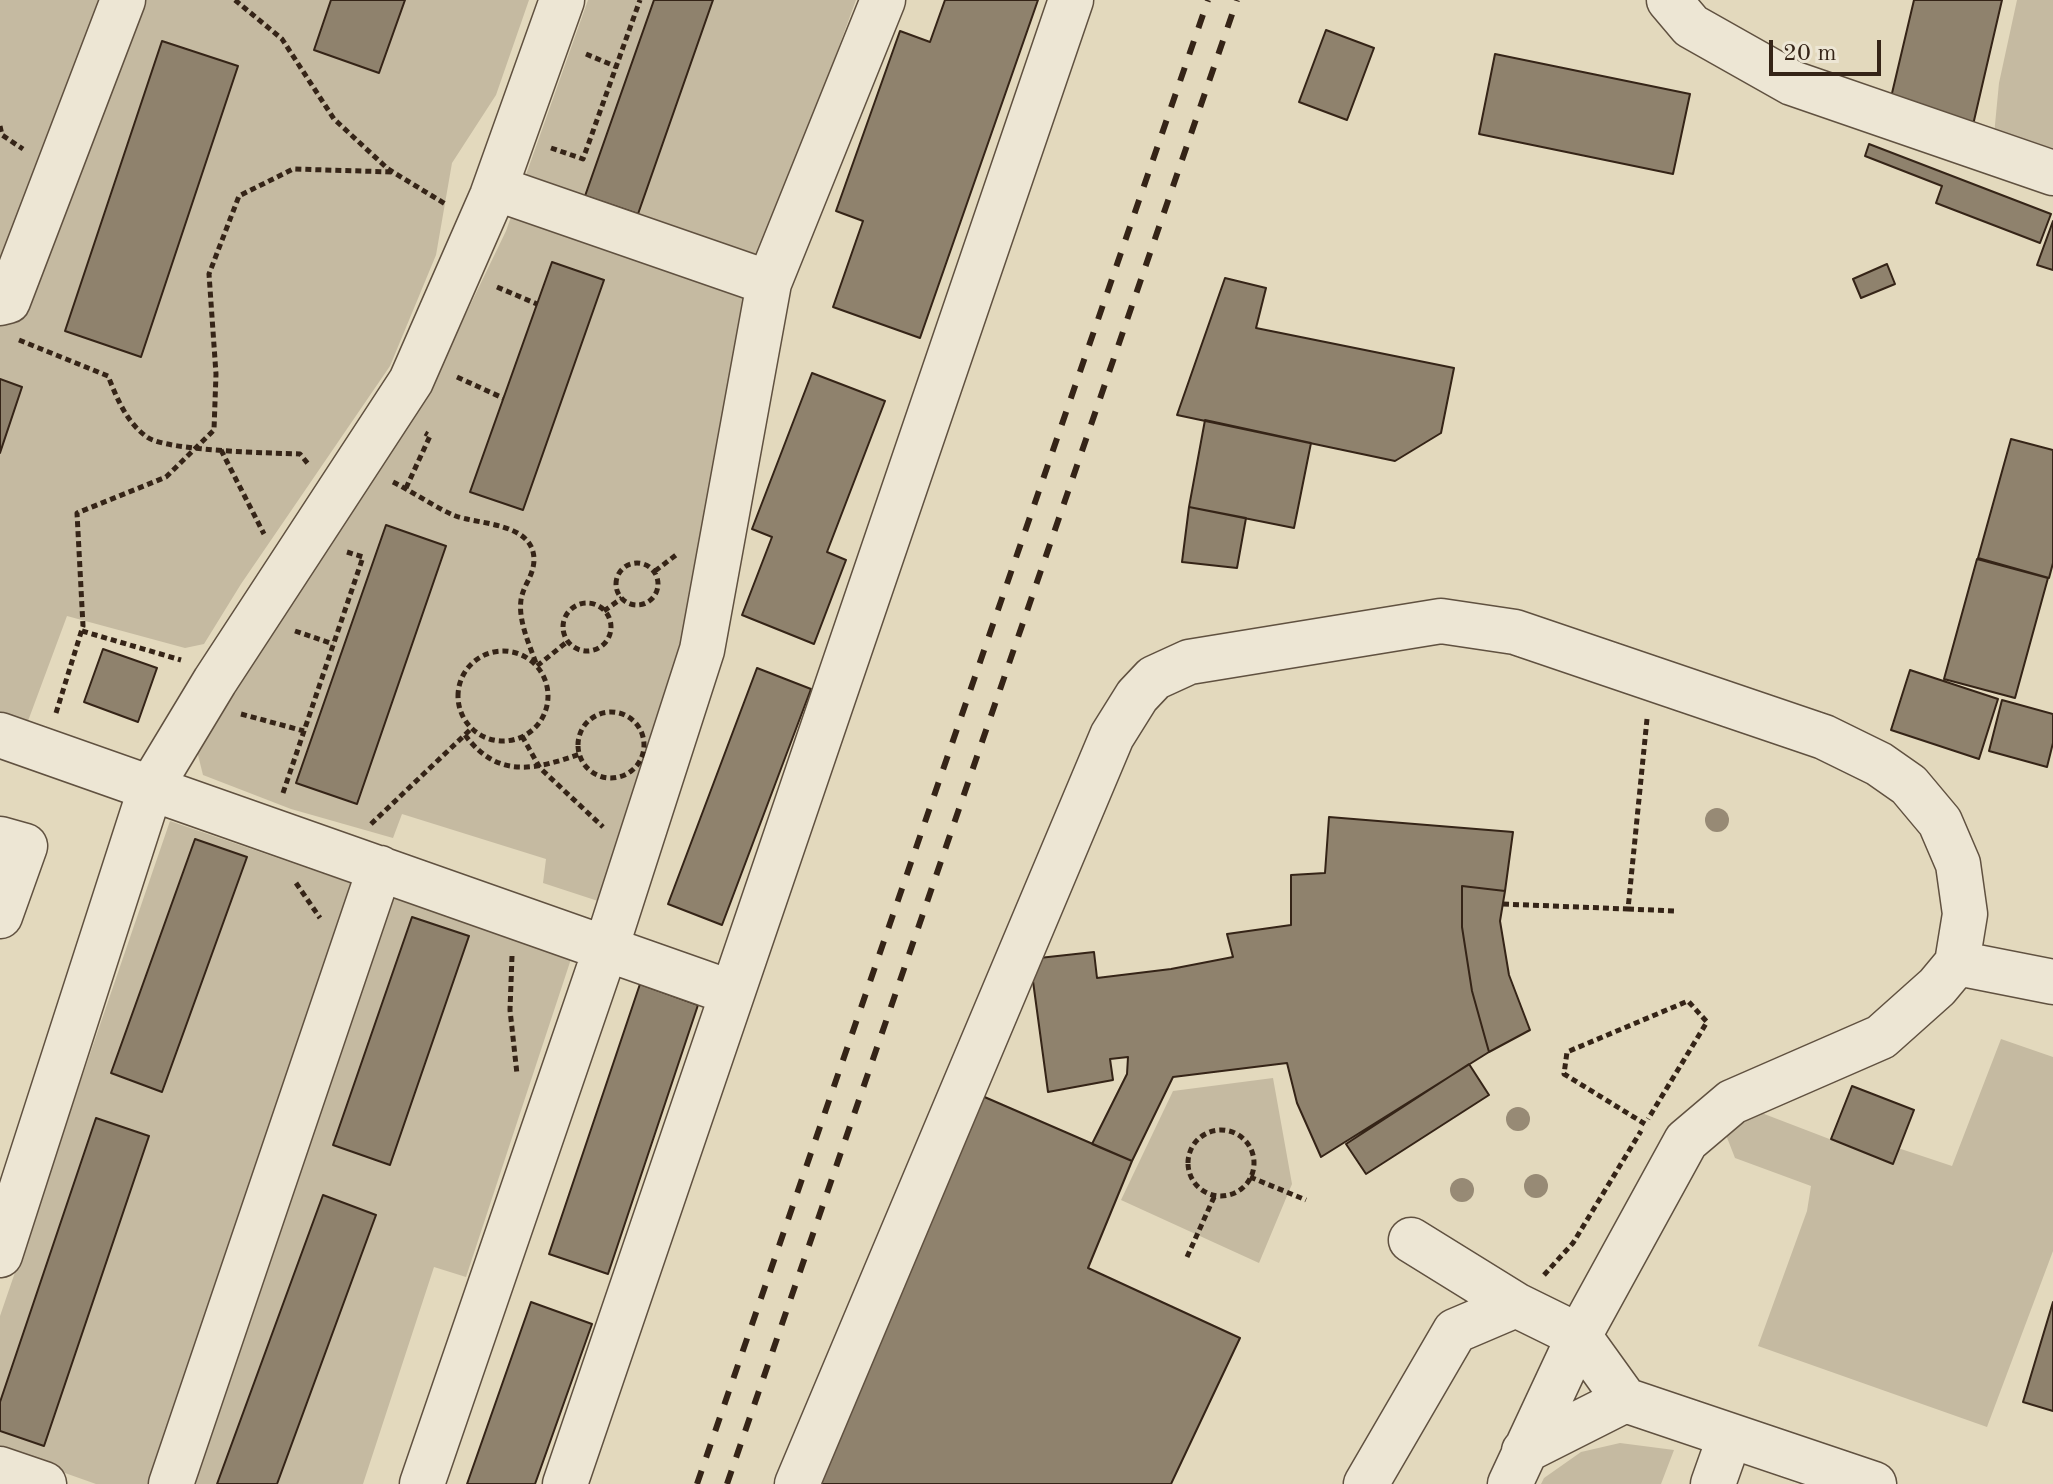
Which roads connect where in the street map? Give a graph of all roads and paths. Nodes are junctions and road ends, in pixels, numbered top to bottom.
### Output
1 (123, 0) edge
2 (235, 0) edge
3 (562, 0) edge
4 (640, 0) edge
5 (883, 0) edge
6 (1071, 0) edge
7 (1687, 9) edge
8 (514, 135) junction
9 (393, 172) junction
10 (2053, 173) edge
11 (488, 206) junction
12 (769, 283) junction
13 (7, 320) edge
14 (420, 361) junction
15 (503, 398) dead end
16 (195, 448) junction
17 (220, 449) junction
18 (346, 480) junction
19 (296, 558) junction
20 (622, 598) junction
21 (604, 611) junction
22 (82, 631) junction
23 (568, 641) junction
24 (537, 666) junction
25 (1651, 678) junction
26 (212, 687) junction
27 (472, 728) junction
28 (304, 731) junction
29 (0, 735) edge
30 (465, 735) junction
31 (522, 736) junction
32 (44, 750) junction
33 (580, 754) junction
34 (540, 768) junction
35 (151, 787) junction
36 (271, 829) junction
37 (0, 839) edge
38 (636, 857) junction
39 (360, 861) junction
40 (1503, 904) dead end
41 (1628, 909) junction
42 (1676, 911) dead end
43 (514, 915) junction
44 (0, 916) edge
45 (606, 948) junction
46 (350, 956) junction
47 (1957, 963) junction
48 (2053, 982) edge
49 (732, 993) junction
50 (519, 1085) dead end
51 (1645, 1124) junction
52 (1250, 1177) junction
53 (1215, 1195) junction
54 (1306, 1200) dead end
55 (1411, 1240) dead end
56 (0, 1255) edge
57 (1187, 1257) dead end
58 (1516, 1305) junction
59 (1579, 1336) junction
60 (1625, 1400) junction
61 (1730, 1436) junction
62 (1517, 1467) edge
63 (0, 1469) edge
64 (44, 1484) edge
65 (171, 1484) edge
66 (422, 1484) edge
67 (565, 1484) edge
68 (797, 1484) edge
69 (1366, 1484) edge
70 (1713, 1484) edge
71 (1874, 1484) edge

1 - 13 street
2 - 9 path
3 - 8 street
4 - 8 path
5 - 12 street
6 - 49 street
7 - 10 street
8 - 11 street
9 - 11 path
9 - 16 path
11 - 12 street
11 - 14 street
12 - 38 street
13 - 16 path
14 - 15 path
14 - 18 street
16 - 17 path
16 - 22 path
17 - 18 path
17 - 19 path
18 - 19 street
18 - 24 path
19 - 26 street
19 - 28 path
20 - 20 path
20 - 21 path
21 - 23 path
21 - 23 path
22 - 26 path
22 - 32 path
23 - 24 path
24 - 27 path
24 - 31 path
25 - 41 path
25 - 47 street
25 - 68 street
26 - 28 path
26 - 35 street
27 - 30 path
27 - 31 path
28 - 36 path
29 - 32 street
30 - 34 path
30 - 39 path
31 - 34 path
32 - 35 street
33 - 33 path
33 - 34 path
34 - 38 path
35 - 36 street
35 - 56 street
36 - 39 street
36 - 46 path
37 - 44 street
38 - 45 street
39 - 43 street
39 - 46 street
40 - 41 path
41 - 42 path
43 - 45 street
43 - 50 path
45 - 49 street
45 - 66 street
46 - 65 street
47 - 48 street
47 - 59 street
49 - 67 street
51 - 51 path
51 - 58 path
52 - 53 path
52 - 53 path
52 - 54 path
53 - 57 path
55 - 58 street
58 - 59 street
58 - 69 street
59 - 60 street
59 - 62 street
60 - 61 street
60 - 62 street
61 - 70 street
61 - 71 street
63 - 64 street

